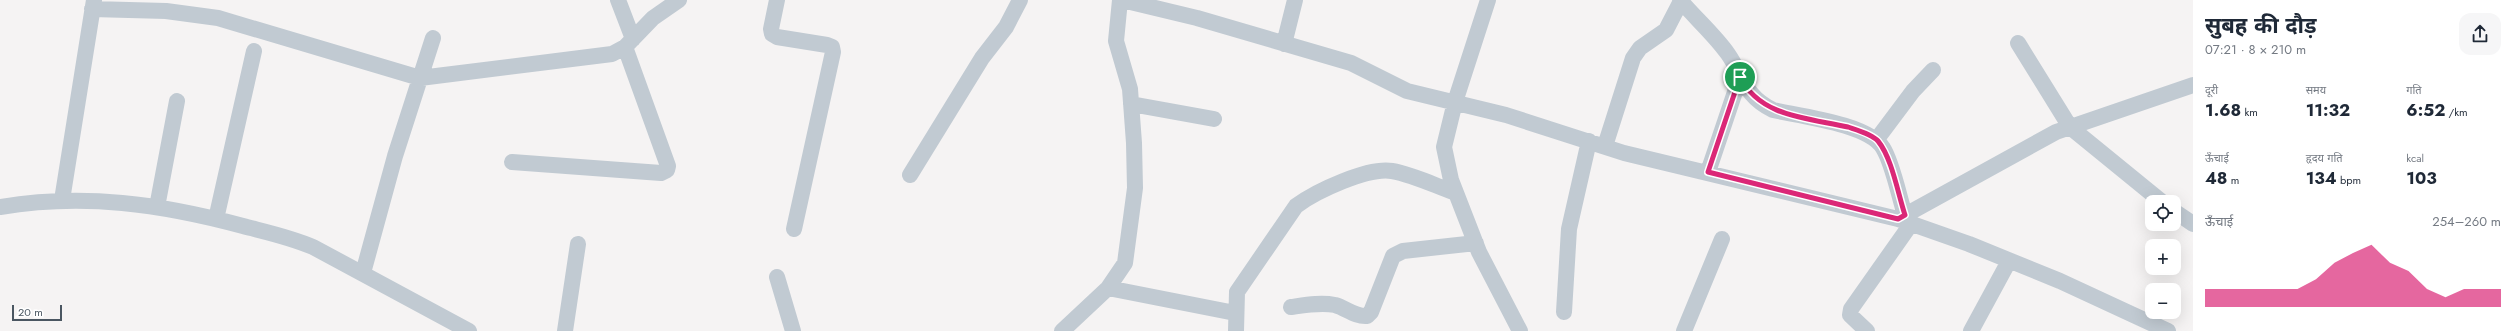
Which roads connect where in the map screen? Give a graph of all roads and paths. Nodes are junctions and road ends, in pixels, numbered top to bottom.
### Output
1 (618, 0) edge
2 (679, 0) edge
3 (777, 0) edge
4 (1020, 0) edge
5 (1121, 0) edge
6 (1295, 0) edge
7 (1488, 0) edge
8 (1680, 0) edge
9 (93, 4) edge
10 (433, 38) dead end
11 (629, 43) junction
12 (2018, 43) dead end
13 (1284, 44) junction
14 (254, 51) dead end
15 (1933, 70) dead end
16 (1740, 77) junction
17 (420, 78) junction
18 (2193, 86) edge
19 (178, 101) dead end
20 (1455, 102) junction
21 (1131, 104) junction
22 (1214, 119) dead end
23 (2070, 127) junction
24 (1876, 139) junction
25 (1589, 141) junction
26 (1605, 146) junction
27 (512, 162) dead end
28 (1708, 172) junction
29 (910, 175) dead end
30 (1456, 193) junction
31 (2153, 195) edge
32 (62, 200) junction
33 (0, 207) edge
34 (157, 207) junction
35 (2181, 216) edge
36 (216, 219) junction
37 (1905, 219) junction
38 (2193, 224) edge
39 (794, 229) dead end
40 (1722, 239) dead end
41 (1476, 242) junction
42 (578, 244) dead end
43 (2009, 261) junction
44 (363, 273) junction
45 (777, 278) dead end
46 (1108, 288) junction
47 (1291, 307) dead end
48 (1235, 312) junction
49 (1564, 312) dead end
50 (1976, 329) edge
51 (469, 331) edge
52 (565, 331) edge
53 (793, 331) edge
54 (1062, 331) edge
55 (1236, 331) edge
56 (1520, 331) edge
57 (1684, 331) edge
58 (1868, 331) edge
59 (2168, 331) edge

1 - 11 street
2 - 11 street
3 - 39 street
4 - 29 street
5 - 13 street
5 - 21 street
6 - 13 street
7 - 20 street
8 - 16 street
8 - 26 street
9 - 17 street
9 - 32 street
10 - 17 street
11 - 17 street
11 - 27 street
12 - 23 street
13 - 20 street
14 - 36 street
15 - 24 street
16 - 24 street
16 - 28 street
17 - 44 street
18 - 23 street
19 - 34 street
20 - 25 street
20 - 30 street
21 - 22 street
21 - 46 street
23 - 31 street
23 - 37 street
24 - 37 street
25 - 26 street
25 - 49 street
26 - 28 street
28 - 37 street
30 - 41 street
30 - 48 street
32 - 33 street
32 - 34 street
34 - 36 street
35 - 38 street
36 - 44 street
37 - 43 street
37 - 58 street
40 - 57 street
41 - 47 street
41 - 56 street
42 - 52 street
43 - 50 street
43 - 59 street
44 - 51 street
45 - 53 street
46 - 48 street
46 - 54 street
48 - 55 street

